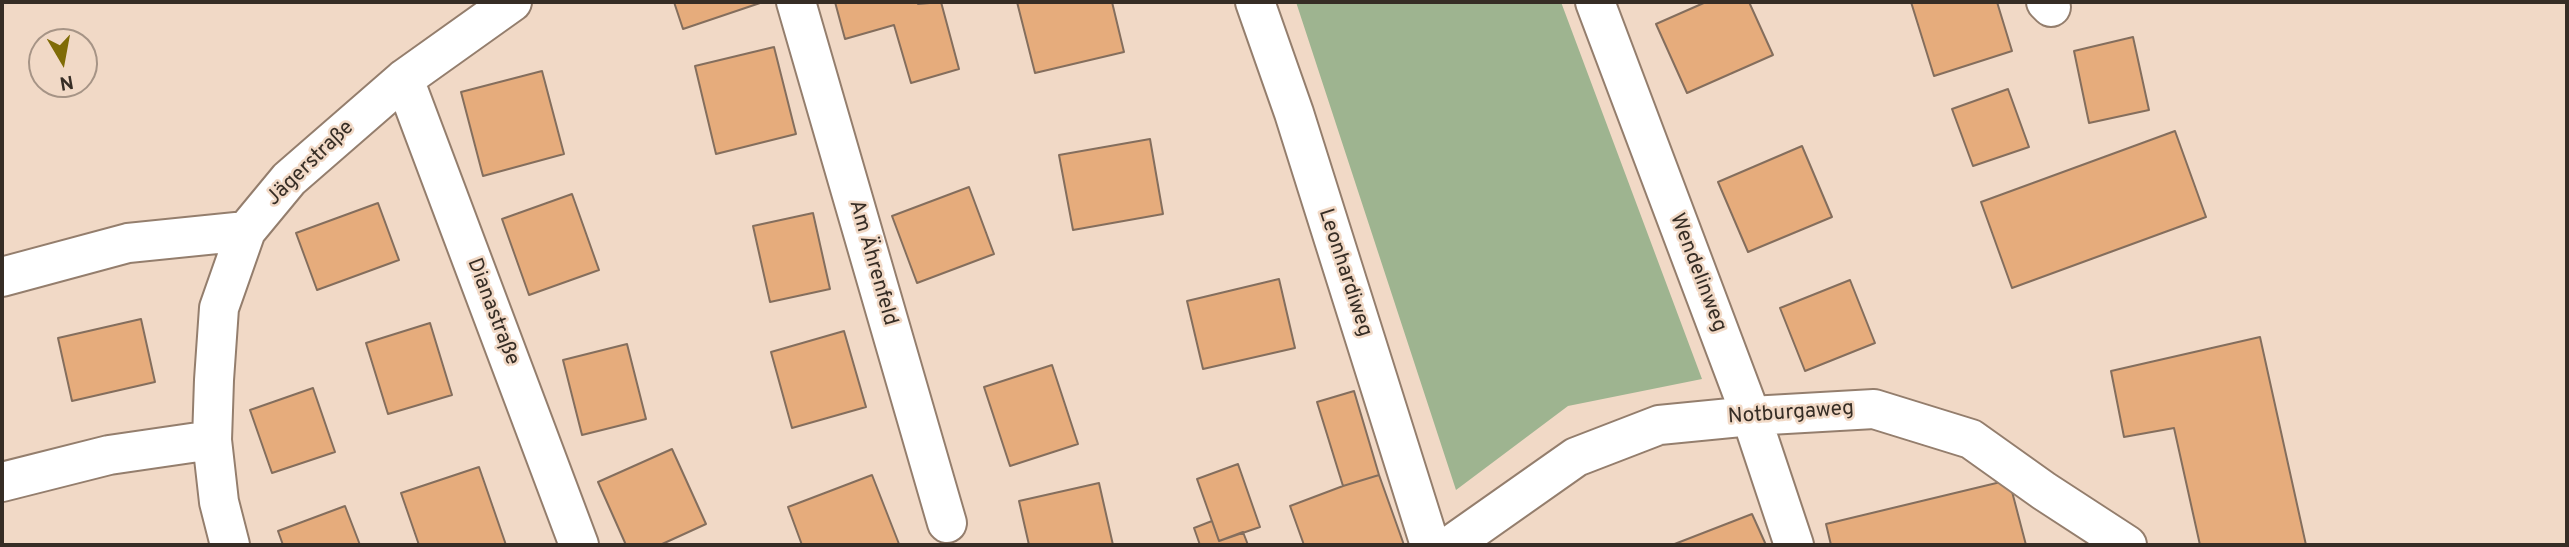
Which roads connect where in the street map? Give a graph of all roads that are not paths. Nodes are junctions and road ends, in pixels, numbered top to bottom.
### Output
1 (512, 2) edge
2 (796, 2) edge
3 (1255, 2) edge
4 (1595, 2) edge
5 (404, 79) junction
6 (246, 231) junction
7 (2, 276) edge
8 (1751, 416) junction
9 (212, 440) junction
10 (2, 482) edge
11 (947, 523) dead end
12 (230, 545) edge
13 (579, 545) edge
14 (1430, 545) edge
15 (1451, 545) edge
16 (1794, 545) edge
17 (2127, 545) edge

1 - 5 street, Jägerstraße
2 - 11 street, Am Ährenfeld
3 - 14 street, Leonhardiweg
4 - 8 street, Wendelinweg
5 - 6 street, Jägerstraße
5 - 13 street, Dianastraße
6 - 7 street
6 - 9 street
8 - 15 street, Notburgaweg
8 - 16 street, Wendelinweg
8 - 17 street, Notburgaweg
9 - 10 street
9 - 12 street

